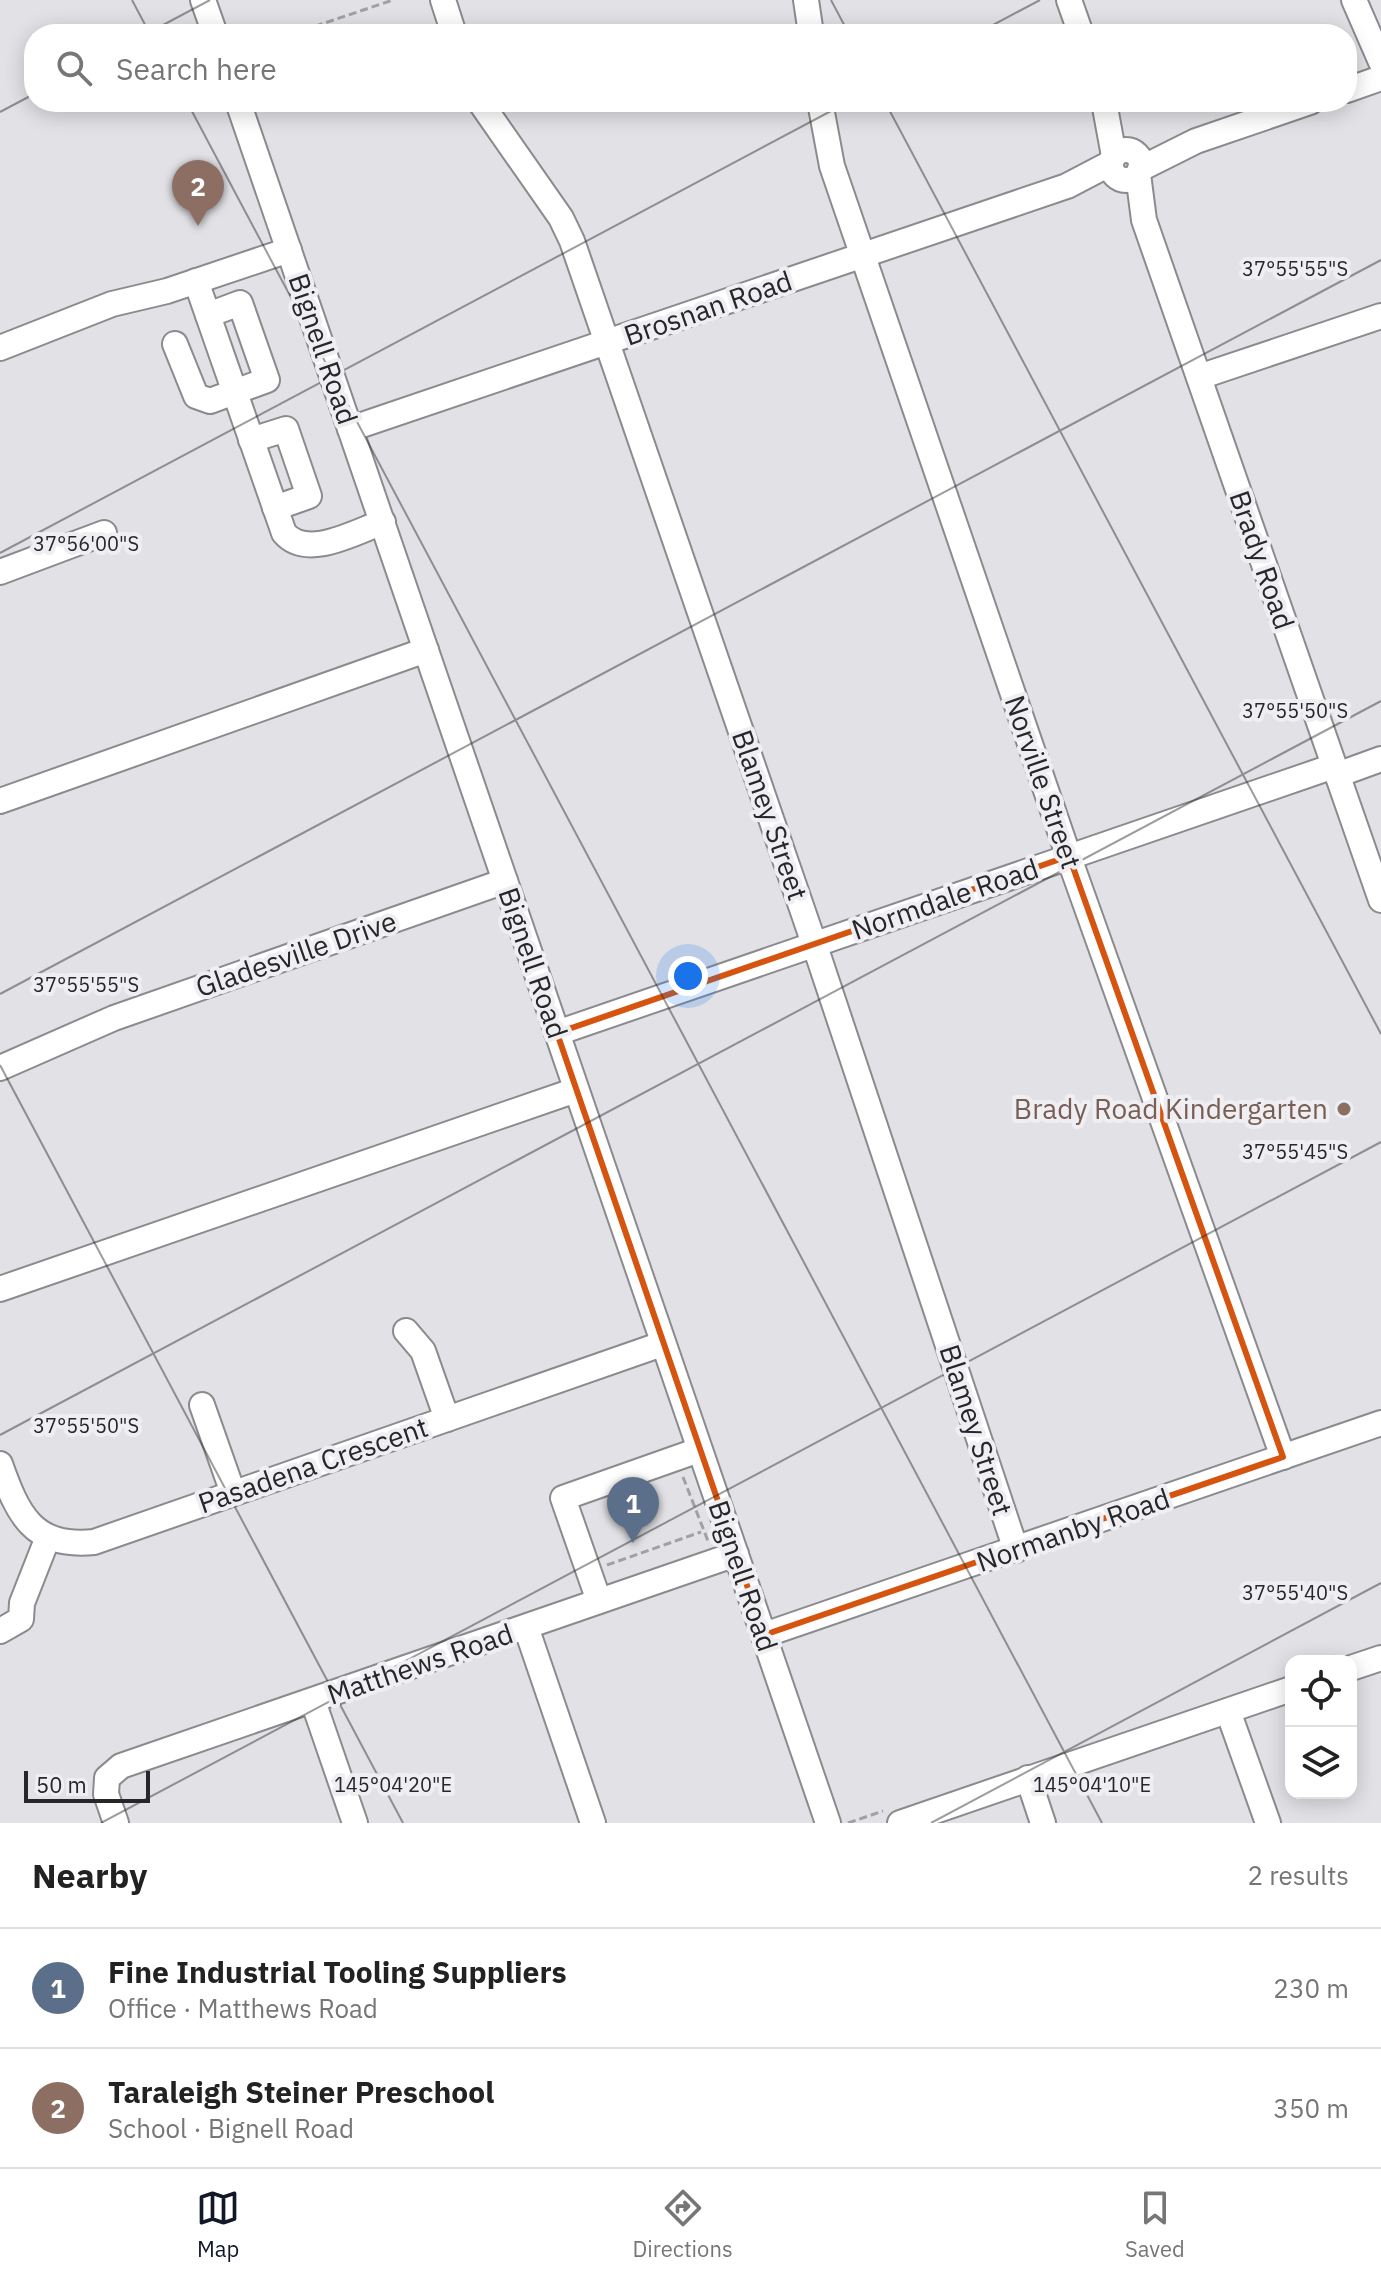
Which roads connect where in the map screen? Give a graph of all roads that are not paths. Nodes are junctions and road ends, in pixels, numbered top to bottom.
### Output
1 (203, 0) edge
2 (443, 0) edge
3 (806, 0) edge
4 (1069, 0) edge
5 (1354, 0) edge
6 (211, 24) edge
7 (451, 24) edge
8 (810, 24) edge
9 (1077, 24) edge
10 (1381, 62) edge
11 (1381, 78) edge
12 (1357, 86) edge
13 (241, 112) edge
14 (487, 112) edge
15 (822, 112) edge
16 (1107, 112) edge
17 (1281, 112) edge
18 (1126, 165) junction
19 (289, 250) junction
20 (863, 256) junction
21 (196, 281) junction
22 (208, 315) junction
23 (1381, 316) edge
24 (608, 342) junction
25 (175, 344) dead end
26 (0, 348) edge
27 (1199, 377) junction
28 (234, 392) junction
29 (350, 429) junction
30 (251, 440) junction
31 (275, 508) junction
32 (383, 522) junction
33 (104, 533) dead end
34 (0, 572) edge
35 (426, 650) junction
36 (1381, 759) edge
37 (1336, 770) junction
38 (0, 801) edge
39 (1069, 856) junction
40 (505, 881) junction
41 (1381, 900) edge
42 (814, 944) junction
43 (557, 1033) junction
44 (0, 1068) edge
45 (576, 1090) junction
46 (0, 1289) edge
47 (406, 1331) dead end
48 (662, 1344) junction
49 (202, 1405) dead end
50 (447, 1419) junction
51 (1381, 1423) edge
52 (699, 1450) junction
53 (1283, 1457) junction
54 (0, 1464) edge
55 (233, 1493) junction
56 (48, 1537) junction
57 (1016, 1550) junction
58 (736, 1554) junction
59 (599, 1601) junction
60 (526, 1627) junction
61 (0, 1631) edge
62 (764, 1635) junction
63 (1381, 1658) edge
64 (1357, 1666) edge
65 (1285, 1691) edge
66 (313, 1701) junction
67 (1228, 1711) junction
68 (1028, 1778) junction
69 (116, 1823) edge
70 (355, 1823) edge
71 (593, 1823) edge
72 (828, 1823) edge
73 (900, 1823) edge
74 (1043, 1823) edge
75 (1268, 1823) edge

1 - 6 street
2 - 7 street
3 - 8 street
4 - 9 street
5 - 10 street
11 - 12 street
13 - 19 street, Bignell Road
14 - 24 street, Blamey Street
15 - 20 street, Norville Street
16 - 18 street, Brady Road
17 - 18 street, Brosnan Road
18 - 20 street, Brosnan Road
18 - 27 street, Brady Road
19 - 21 street
19 - 29 street, Bignell Road
20 - 24 street, Brosnan Road
20 - 39 street, Norville Street
21 - 22 street
21 - 26 street
22 - 28 street
22 - 28 street
23 - 27 street
24 - 29 street, Brosnan Road
24 - 42 street, Blamey Street
25 - 28 street
27 - 37 street, Brady Road
28 - 30 street
29 - 32 street, Bignell Road
30 - 31 street
30 - 31 street
31 - 32 street
32 - 35 street, Bignell Road
33 - 34 street
35 - 38 street
35 - 40 street, Bignell Road
36 - 37 street, Normdale Road
37 - 39 street, Normdale Road
37 - 41 street, Brady Road
39 - 42 street, Normdale Road
39 - 53 street, Norville Street
40 - 43 street, Bignell Road
40 - 44 street, Gladesville Drive
42 - 43 street, Normdale Road
42 - 57 street, Blamey Street
43 - 45 street, Bignell Road
45 - 46 street
45 - 48 street, Bignell Road
47 - 50 street
48 - 50 street, Pasadena Crescent
48 - 52 street, Bignell Road
49 - 55 street
50 - 55 street, Pasadena Crescent
51 - 53 street, Normanby Road
52 - 58 street, Bignell Road
52 - 59 street
53 - 57 street, Normanby Road
54 - 56 street
55 - 56 street, Pasadena Crescent
56 - 61 street
57 - 62 street, Normanby Road
58 - 59 street, Matthews Road
58 - 62 street, Bignell Road
59 - 60 street, Matthews Road
60 - 66 street, Matthews Road
60 - 71 street
62 - 72 street, Bignell Road
63 - 64 street
65 - 67 street
66 - 69 street, Matthews Road
66 - 70 street
67 - 68 street
67 - 75 street
68 - 73 street
68 - 74 street

